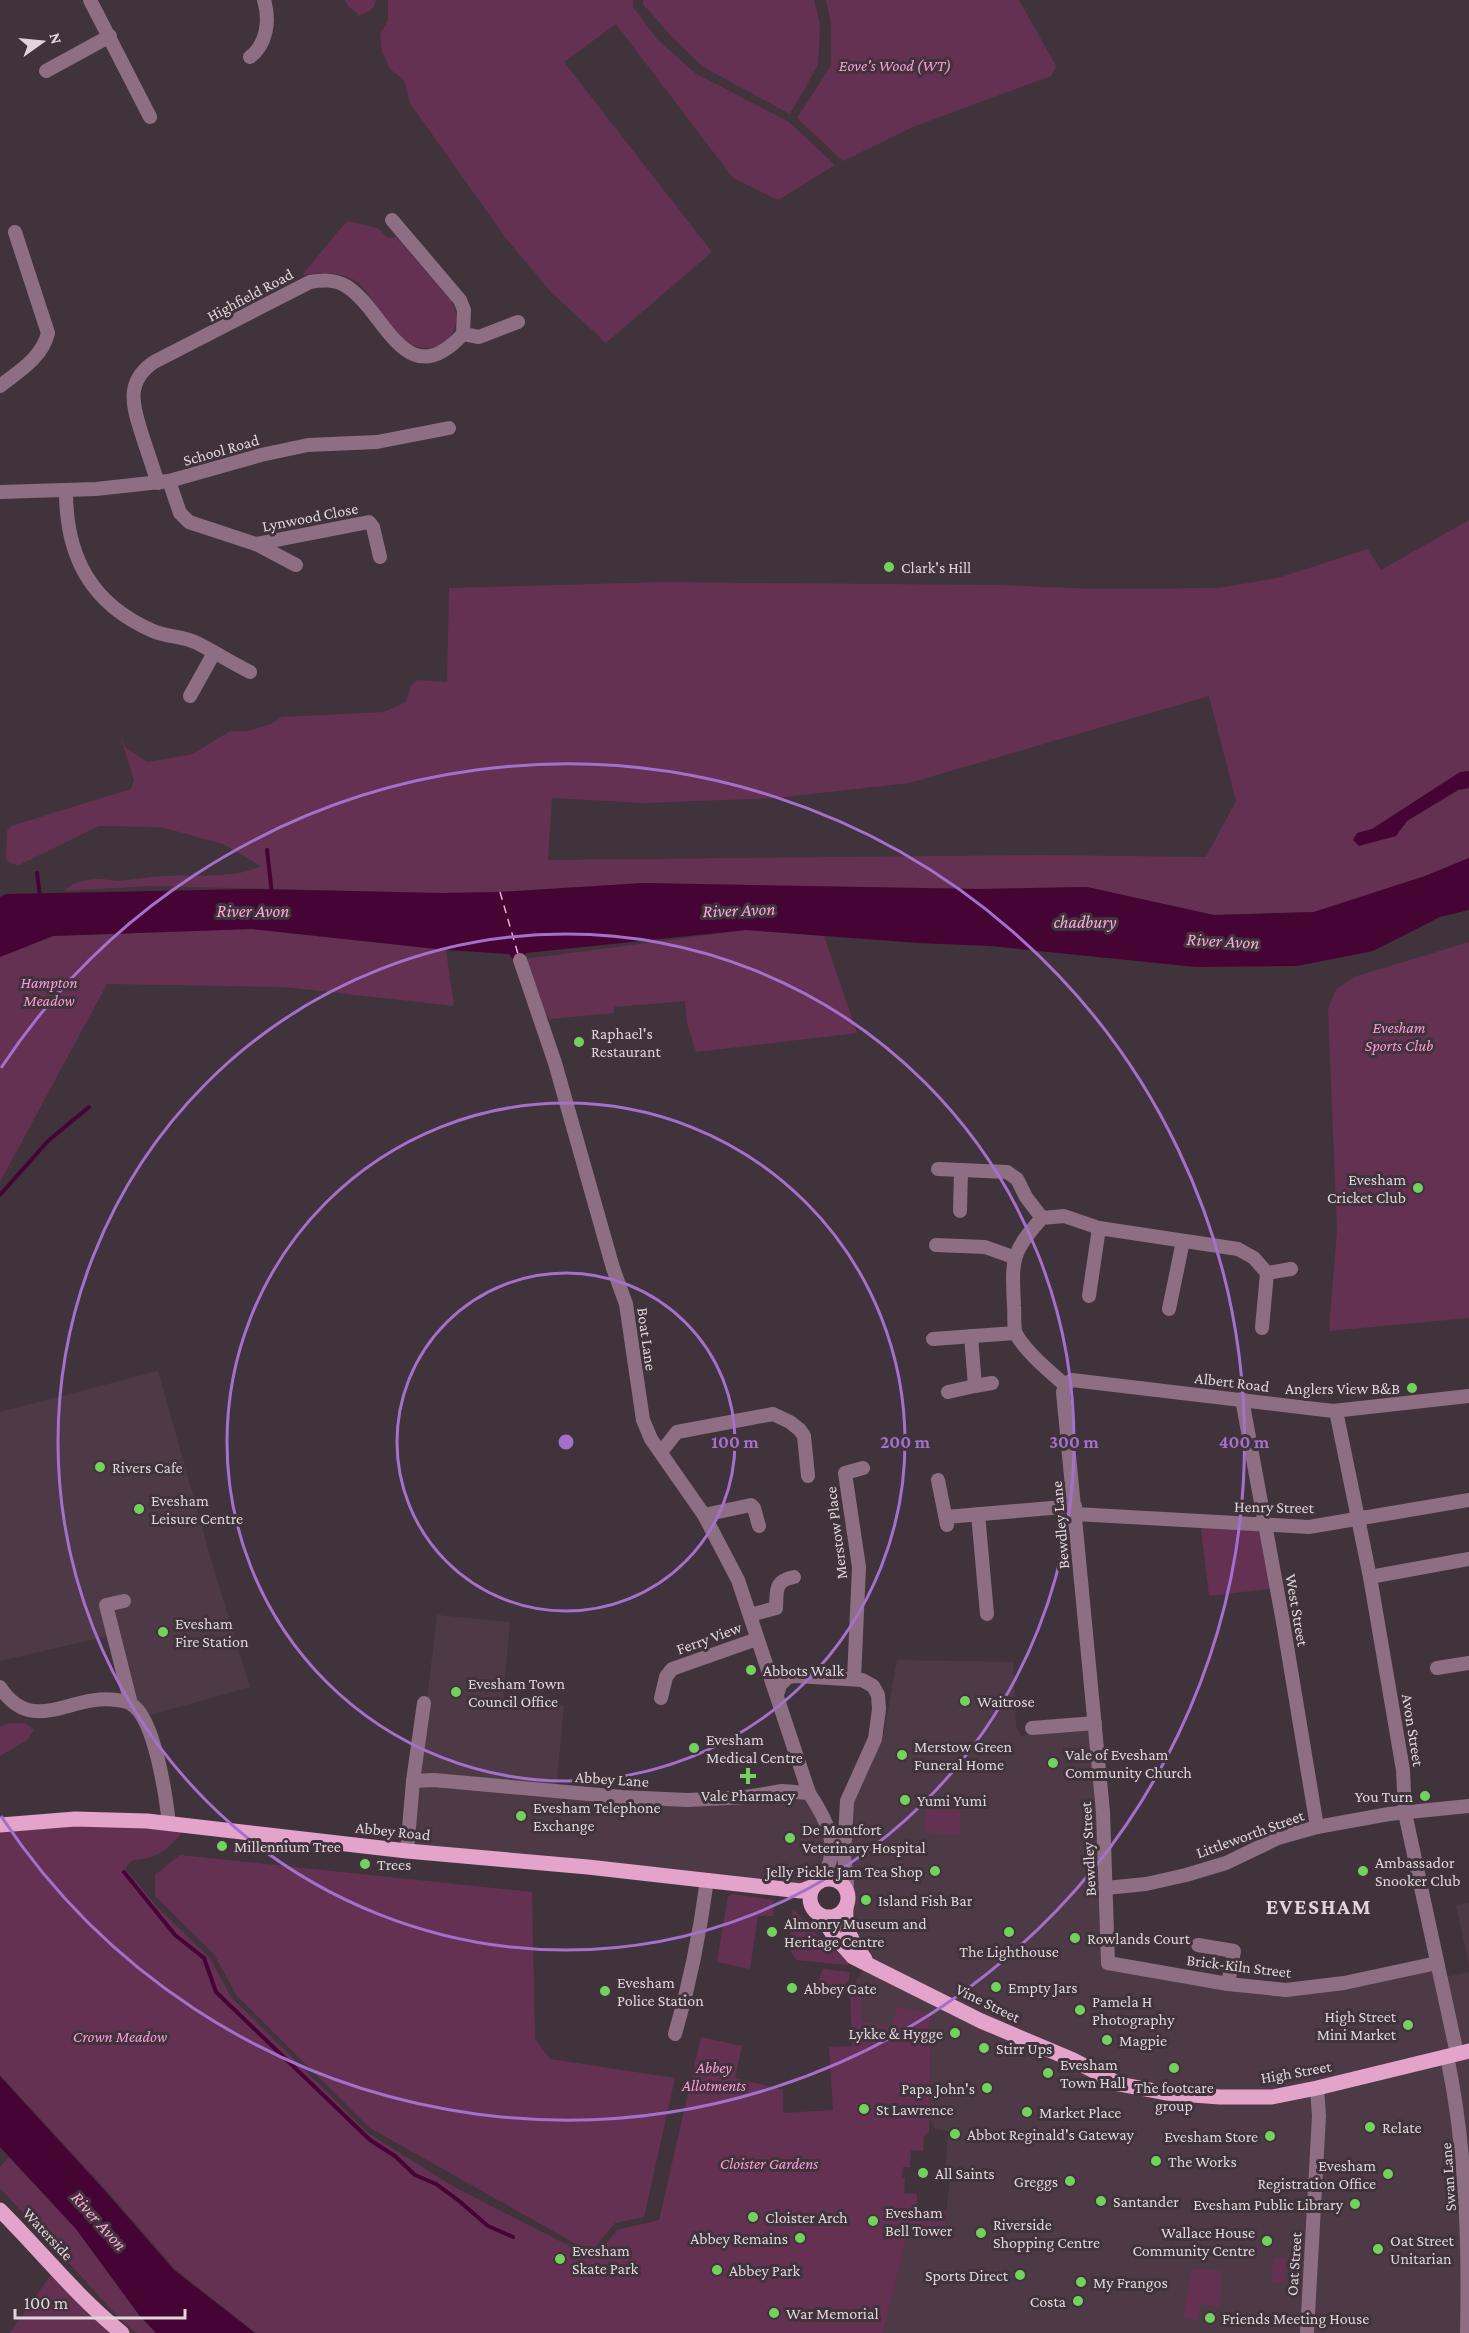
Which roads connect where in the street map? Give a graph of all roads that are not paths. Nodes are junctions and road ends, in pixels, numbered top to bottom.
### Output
1 (90, 0) edge
2 (264, 0) edge
3 (110, 36) junction
4 (250, 57) dead end
5 (46, 71) dead end
6 (150, 117) dead end
7 (392, 220) dead end
8 (15, 232) dead end
9 (518, 322) dead end
10 (462, 334) junction
11 (0, 387) edge
12 (449, 428) dead end
13 (164, 482) junction
14 (66, 491) junction
15 (0, 492) edge
16 (256, 544) junction
17 (380, 557) dead end
18 (296, 565) dead end
19 (214, 653) junction
20 (250, 672) dead end
21 (190, 696) dead end
22 (520, 960) dead end
23 (938, 1169) dead end
24 (961, 1170) junction
25 (960, 1211) dead end
26 (1042, 1218) junction
27 (1099, 1228) junction
28 (1183, 1241) junction
29 (936, 1245) dead end
30 (1013, 1257) junction
31 (1292, 1269) dead end
32 (1267, 1273) junction
33 (1089, 1296) dead end
34 (1169, 1309) dead end
35 (1262, 1328) dead end
36 (1015, 1333) junction
37 (971, 1336) junction
38 (933, 1339) dead end
39 (992, 1383) dead end
40 (1065, 1385) junction
41 (975, 1386) junction
42 (948, 1392) dead end
43 (1469, 1396) edge
44 (1242, 1399) junction
45 (1336, 1411) junction
46 (661, 1452) junction
47 (863, 1468) dead end
48 (808, 1476) dead end
49 (938, 1480) dead end
50 (1469, 1500) edge
51 (1075, 1510) junction
52 (978, 1514) junction
53 (704, 1515) junction
54 (1358, 1519) junction
55 (1264, 1525) junction
56 (759, 1526) dead end
57 (1469, 1559) edge
58 (794, 1577) dead end
59 (1370, 1577) junction
60 (1083, 1590) joint
61 (124, 1601) dead end
62 (992, 1608) dead end
63 (750, 1615) junction
64 (757, 1639) junction
65 (1469, 1663) edge
66 (1437, 1668) dead end
67 (769, 1671) junction
68 (788, 1677) junction
69 (854, 1678) junction
70 (0, 1688) edge
71 (777, 1695) junction
72 (661, 1698) dead end
73 (424, 1703) dead end
74 (131, 1704) junction
75 (1095, 1723) junction
76 (1032, 1728) dead end
77 (413, 1781) junction
78 (809, 1794) junction
79 (1469, 1806) edge
80 (1405, 1813) junction
81 (169, 1824) junction
82 (1, 1825) edge
83 (1317, 1827) junction
84 (407, 1851) junction
85 (706, 1880) junction
86 (817, 1884) junction
87 (844, 1886) junction
88 (781, 1888) junction
89 (1106, 1888) junction
90 (846, 1907) junction
91 (818, 1913) junction
92 (1198, 1945) dead end
93 (868, 1963) junction
94 (1108, 1963) joint
95 (1437, 1963) junction
96 (1228, 1984) junction
97 (675, 2034) dead end
98 (1458, 2054) edge
99 (1094, 2072) joint
100 (1317, 2088) junction
101 (0, 2210) edge
102 (1469, 2306) edge
103 (122, 2333) edge
104 (1306, 2333) edge
105 (1467, 2333) edge

1 - 3 street
2 - 4 street
3 - 5 street
3 - 6 street
7 - 10 street
8 - 11 street
9 - 10 street
10 - 13 street, Highfield Road
12 - 13 street, School Road
13 - 14 street, School Road
13 - 16 street, Lynwood Close
14 - 15 street, School Road
14 - 19 street
16 - 17 street, Lynwood Close
16 - 18 street, Lynwood Close
19 - 20 street
19 - 21 street
22 - 46 street, Boat Lane
23 - 24 street
24 - 25 street
24 - 26 street
26 - 27 street
26 - 30 street
27 - 28 street
27 - 33 street
28 - 32 street
28 - 34 street
29 - 30 street
30 - 36 street
31 - 32 street
32 - 35 street
36 - 37 street
36 - 40 street
37 - 38 street
37 - 41 street
39 - 41 street
40 - 44 street, Albert Road
40 - 51 street, Bewdley Lane
41 - 42 street
43 - 45 street, Albert Road
44 - 45 street, Albert Road
44 - 55 street, West Street
45 - 54 street, Avon Street
46 - 48 street
46 - 53 street, Boat Lane
47 - 69 street, Merstow Place
49 - 52 street, Henry Street
50 - 54 street, Henry Street
51 - 52 street, Henry Street
51 - 55 street, Henry Street
51 - 60 street, Bewdley Lane
52 - 62 street
53 - 56 street
53 - 63 street, Boat Lane
54 - 55 street, Henry Street
54 - 59 street, Avon Street
55 - 83 street, West Street
57 - 59 street
58 - 63 street
59 - 80 street, Avon Street
60 - 75 street, Bewdley Street
61 - 74 street
63 - 64 street, Boat Lane
64 - 67 street, Boat Lane
64 - 72 street, Ferry View
65 - 66 street
67 - 68 street
67 - 71 street, Boat Lane
68 - 69 street
68 - 71 street
69 - 87 street
70 - 74 street
71 - 78 street, Boat Lane
73 - 77 street
74 - 81 street
75 - 76 street
75 - 89 street, Bewdley Street
77 - 78 street, Abbey Lane
77 - 84 street
78 - 86 street, Boat Lane
79 - 80 street, Littleworth Street
80 - 83 street, Littleworth Street
80 - 95 street, Avon Street
81 - 82 main road, Abbey Road
81 - 84 main road, Abbey Road
83 - 89 street, Littleworth Street
84 - 85 main road, Abbey Road
85 - 88 main road, Abbey Road
85 - 97 street
86 - 87 main road
86 - 88 main road, Abbey Road
86 - 91 main road
87 - 90 main road
88 - 91 main road
89 - 94 street, Bewdley Street
90 - 91 main road
90 - 93 main road, Vine Street
91 - 93 main road, Vine Street
92 - 96 street
93 - 99 main road, Vine Street
94 - 96 street, Brick-Kiln Street
95 - 96 street, Brick-Kiln Street
95 - 98 street, Avon Street
98 - 100 main road, High Street
98 - 102 street, Swan Lane
99 - 100 main road, High Street
100 - 104 street, Oat Street
101 - 103 main road, Waterside
102 - 105 street, Swan Lane

